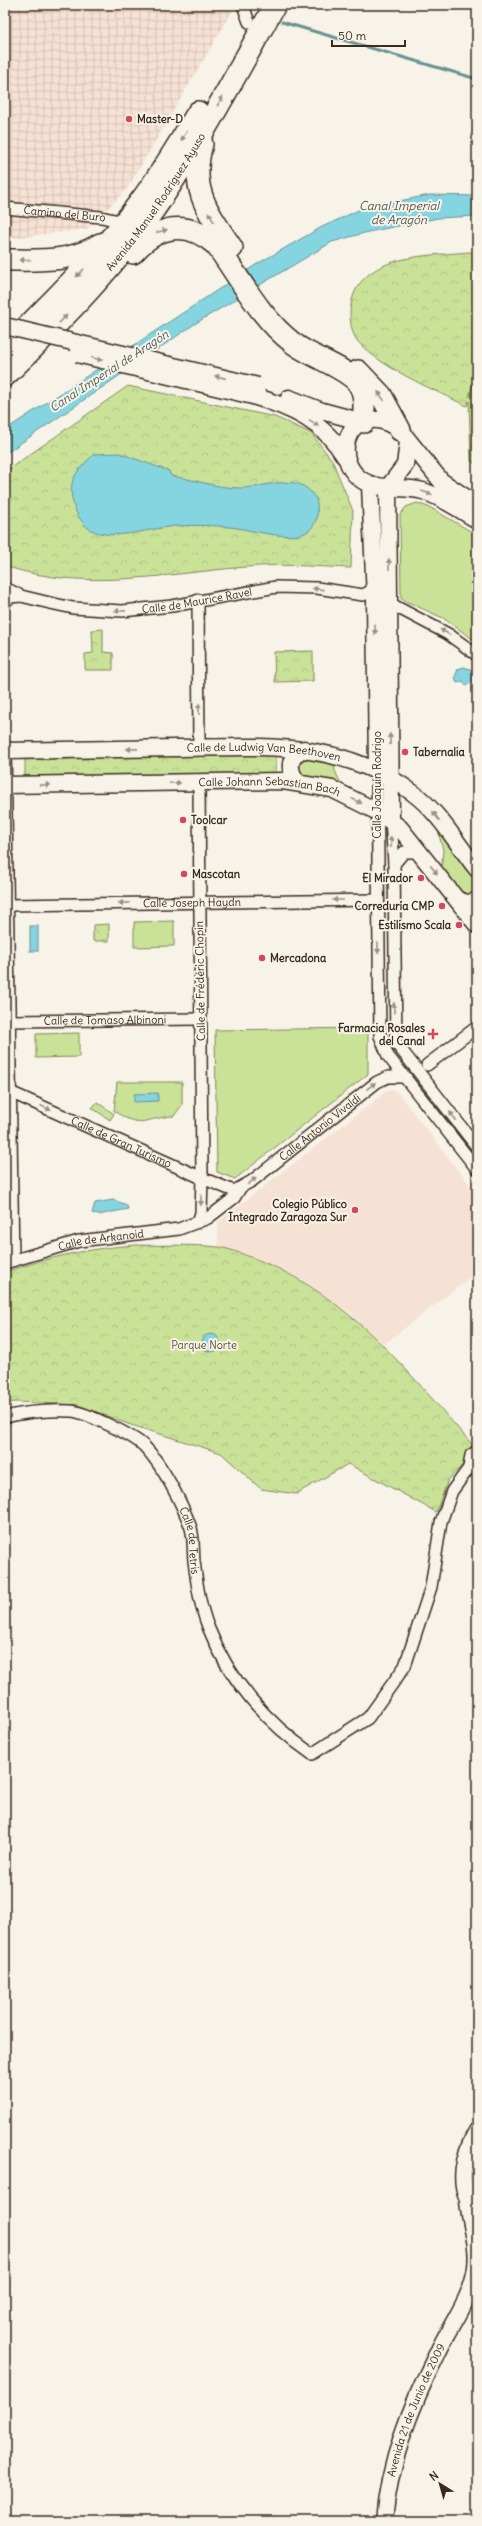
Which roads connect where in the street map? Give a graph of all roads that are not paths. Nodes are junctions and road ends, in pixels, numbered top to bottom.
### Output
1 (275, 5) edge
2 (250, 11) edge
3 (207, 126) junction
4 (5, 208) edge
5 (119, 229) junction
6 (228, 252) junction
7 (5, 260) edge
8 (80, 302) junction
9 (5, 326) edge
10 (282, 326) junction
11 (5, 337) edge
12 (5, 349) edge
13 (5, 376) edge
14 (256, 391) junction
15 (361, 418) junction
16 (404, 436) junction
17 (345, 457) junction
18 (370, 485) junction
19 (388, 486) junction
20 (477, 505) edge
21 (477, 520) edge
22 (373, 590) junction
23 (6, 596) edge
24 (198, 600) junction
25 (389, 603) junction
26 (477, 655) edge
27 (5, 745) edge
28 (199, 748) junction
29 (304, 749) junction
30 (5, 751) edge
31 (384, 775) junction
32 (199, 783) junction
33 (299, 783) junction
34 (5, 785) edge
35 (384, 816) junction
36 (420, 852) junction
37 (394, 864) junction
38 (477, 869) edge
39 (377, 900) junction
40 (458, 900) junction
41 (477, 901) edge
42 (199, 902) junction
43 (8, 905) junction
44 (477, 925) edge
45 (200, 1019) junction
46 (10, 1021) junction
47 (477, 1027) edge
48 (427, 1065) dead end
49 (406, 1077) junction
50 (8, 1092) edge
51 (477, 1147) edge
52 (477, 1169) edge
53 (202, 1178) junction
54 (238, 1190) junction
55 (198, 1222) junction
56 (9, 1261) edge
57 (5, 1417) edge
58 (477, 1450) edge
59 (473, 1466) edge
60 (477, 2131) edge
61 (472, 2206) edge
62 (477, 2293) edge
63 (464, 2305) junction
64 (384, 2521) edge

3 -> 1 highway, Avenida Manuel Rodríguez Ayuso
2 -> 5 highway, Avenida Manuel Rodríguez Ayuso
6 -> 3 highway
3 - 8 highway, Avenida Manuel Rodríguez Ayuso
4 - 5 street, Camino del Buro
5 -> 7 highway
5 -> 12 highway, Avenida Manuel Rodríguez Ayuso
8 -> 6 highway
6 - 10 highway
13 -> 8 highway, Avenida Manuel Rodríguez Ayuso
14 -> 9 street, bridge
10 - 15 highway
16 -> 10 highway
11 -> 14 street, bridge
14 - 15 street
14 -> 17 street
15 - 16 street
15 - 17 street
16 - 19 street
16 - 20 street
17 - 18 street
18 - 19 street
18 - 22 street, Calle Joaquín Rodrigo
19 -> 21 street
25 -> 19 street, Calle Joaquín Rodrigo
22 -> 24 street, Calle de Maurice Ravel
22 -> 31 street, Calle Joaquín Rodrigo
24 -> 23 street, Calle de Maurice Ravel
28 -> 24 street
26 -> 25 street
31 -> 25 street, Calle Joaquín Rodrigo
27 - 30 street
28 - 29 street, Calle de Ludwig Van Beethoven
28 -> 30 street, Calle de Ludwig Van Beethoven
29 - 31 street, Calle de Ludwig Van Beethoven
29 - 33 street
30 - 34 street
31 - 35 street, Calle Joaquín Rodrigo
38 -> 31 street, Calle de Ludwig Van Beethoven
32 - 33 street, Calle Johann Sebastian Bach
34 -> 32 street, Calle Johann Sebastian Bach
32 - 42 street, Calle de Frédéric Chopin
33 -> 35 street, Calle Johann Sebastian Bach
34 - 43 street
35 - 36 street, Calle Johann Sebastian Bach
37 -> 35 street, Calle Joaquín Rodrigo
35 - 39 street, Calle Joaquín Rodrigo
36 - 37 street
36 -> 40 street, Calle Johann Sebastian Bach
51 -> 37 street, Calle Joaquín Rodrigo
39 -> 42 street, Calle Joseph Haydn
39 -> 49 street, Calle Joaquín Rodrigo
40 - 41 street
40 - 44 street, Calle Johann Sebastian Bach
42 -> 43 street, Calle Joseph Haydn
42 - 45 street, Calle de Frédéric Chopin
43 - 46 street
45 - 46 street, Calle de Tomaso Albinoni
45 - 53 street, Calle de Frédéric Chopin
46 - 50 street
47 - 48 street
49 - 52 street, Calle Joaquín Rodrigo
54 -> 49 street, Calle Antonio Vivaldi
50 -> 53 street, Calle de Gran Turismo
50 - 56 street
53 - 54 street, Calle de Gran Turismo
53 -> 55 street
54 - 55 street, Calle de Arkanoid
55 - 56 street, Calle de Arkanoid
57 - 59 street, Calle de Tetris
58 - 59 street
60 - 61 street, Avenida 21 de Junio de 2009
61 - 63 street, Avenida 21 de Junio de 2009
62 - 63 street, Avenida 21 de Junio de 2009
63 - 64 street, Avenida 21 de Junio de 2009

